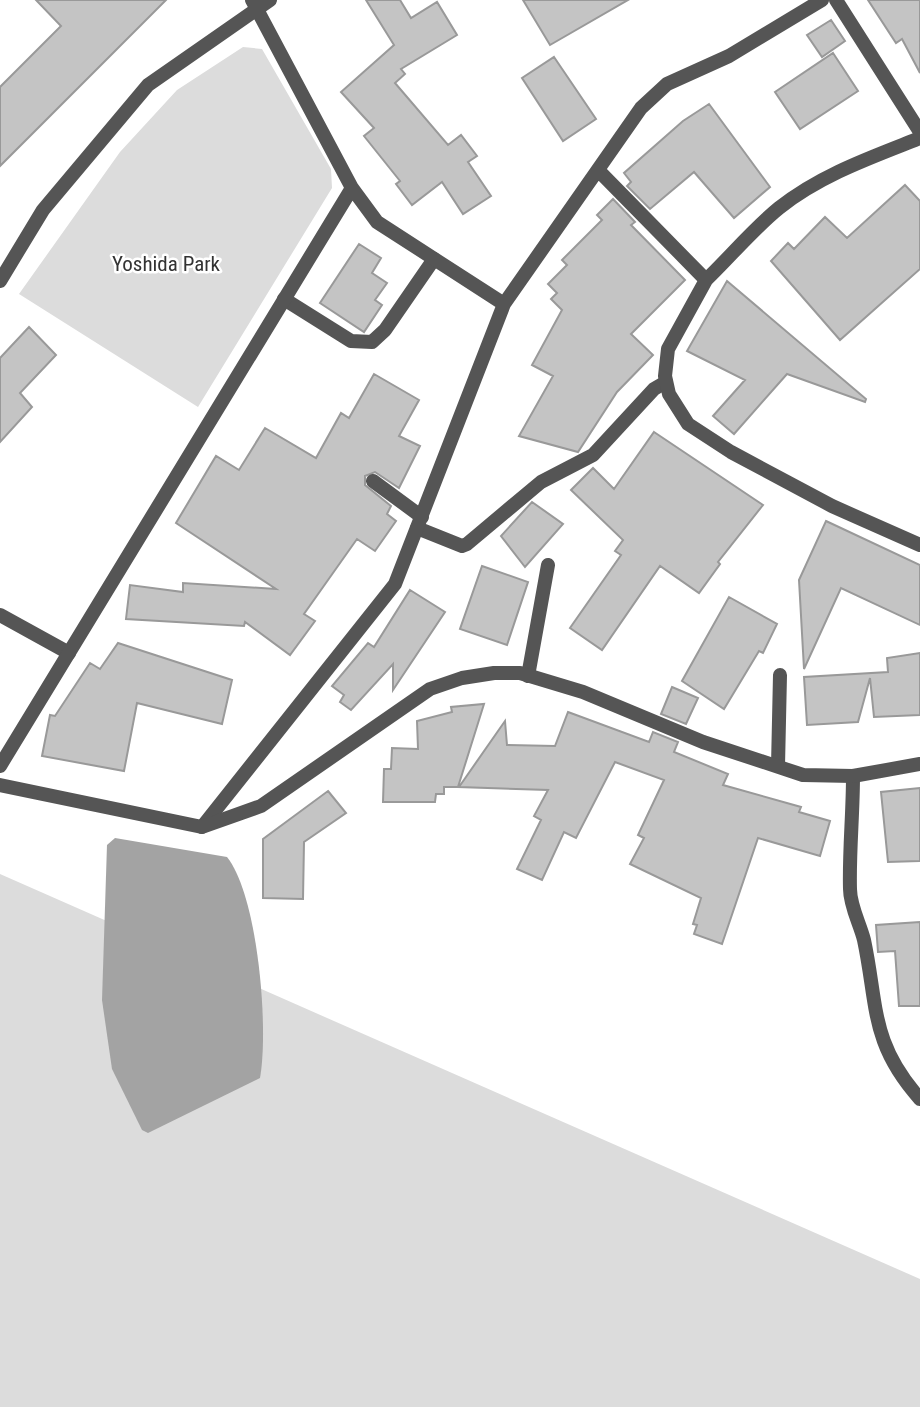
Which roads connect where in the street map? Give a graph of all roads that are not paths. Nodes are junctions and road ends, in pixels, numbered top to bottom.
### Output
1 (822, 0) edge
2 (836, 0) edge
3 (260, 2) edge
4 (920, 132) edge
5 (920, 138) edge
6 (598, 170) junction
7 (352, 188) junction
8 (433, 259) junction
9 (706, 280) junction
10 (0, 281) edge
11 (285, 299) junction
12 (504, 304) junction
13 (666, 382) junction
14 (373, 481) dead end
15 (419, 523) junction
16 (920, 545) edge
17 (548, 565) dead end
18 (0, 615) edge
19 (69, 653) junction
20 (780, 675) dead end
21 (528, 676) junction
22 (920, 764) edge
23 (0, 766) edge
24 (778, 766) junction
25 (853, 776) junction
26 (0, 785) edge
27 (202, 827) junction
28 (920, 1099) edge

1 - 6 street
2 - 4 street
3 - 7 street
3 - 10 street
5 - 9 street
6 - 9 street
6 - 12 street
7 - 8 street
7 - 11 street
8 - 11 street
8 - 12 street
9 - 13 street
11 - 19 street
12 - 15 street
13 - 15 street
13 - 16 street
14 - 15 street
15 - 27 street
17 - 21 street
18 - 19 street
19 - 23 street
20 - 24 street
21 - 24 street
21 - 27 street
22 - 25 street
24 - 25 street
25 - 28 street
26 - 27 street

